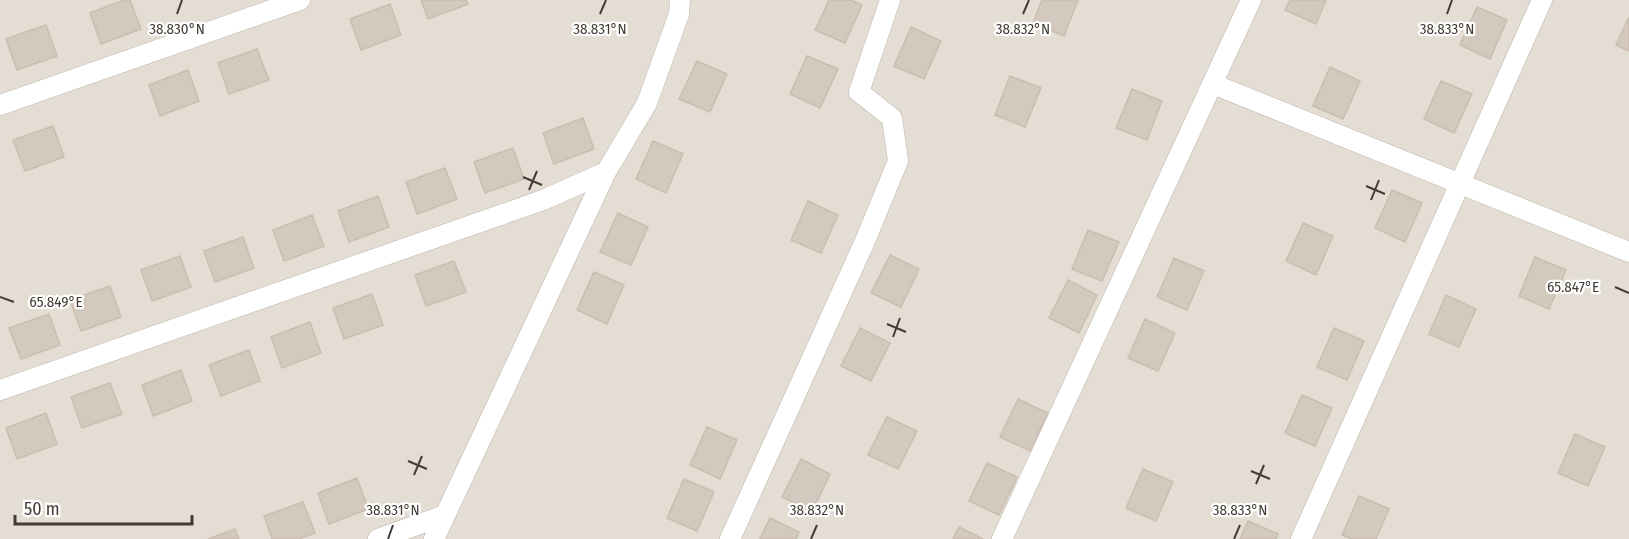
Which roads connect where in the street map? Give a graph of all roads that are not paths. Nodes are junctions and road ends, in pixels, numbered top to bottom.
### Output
1 (300, 0) edge
2 (680, 0) edge
3 (890, 0) edge
4 (1251, 0) edge
5 (1542, 0) edge
6 (1213, 84) junction
7 (0, 105) edge
8 (606, 172) junction
9 (1462, 183) junction
10 (1629, 252) edge
11 (0, 390) edge
12 (445, 515) junction
13 (378, 539) edge
14 (434, 539) edge
15 (730, 539) edge
16 (1002, 539) edge
17 (1301, 539) edge

1 - 7 street
2 - 8 street
3 - 15 street
4 - 6 street
5 - 9 street
6 - 9 street
6 - 16 street
8 - 11 street
8 - 12 street
9 - 10 street
9 - 17 street
12 - 13 street
12 - 14 street

